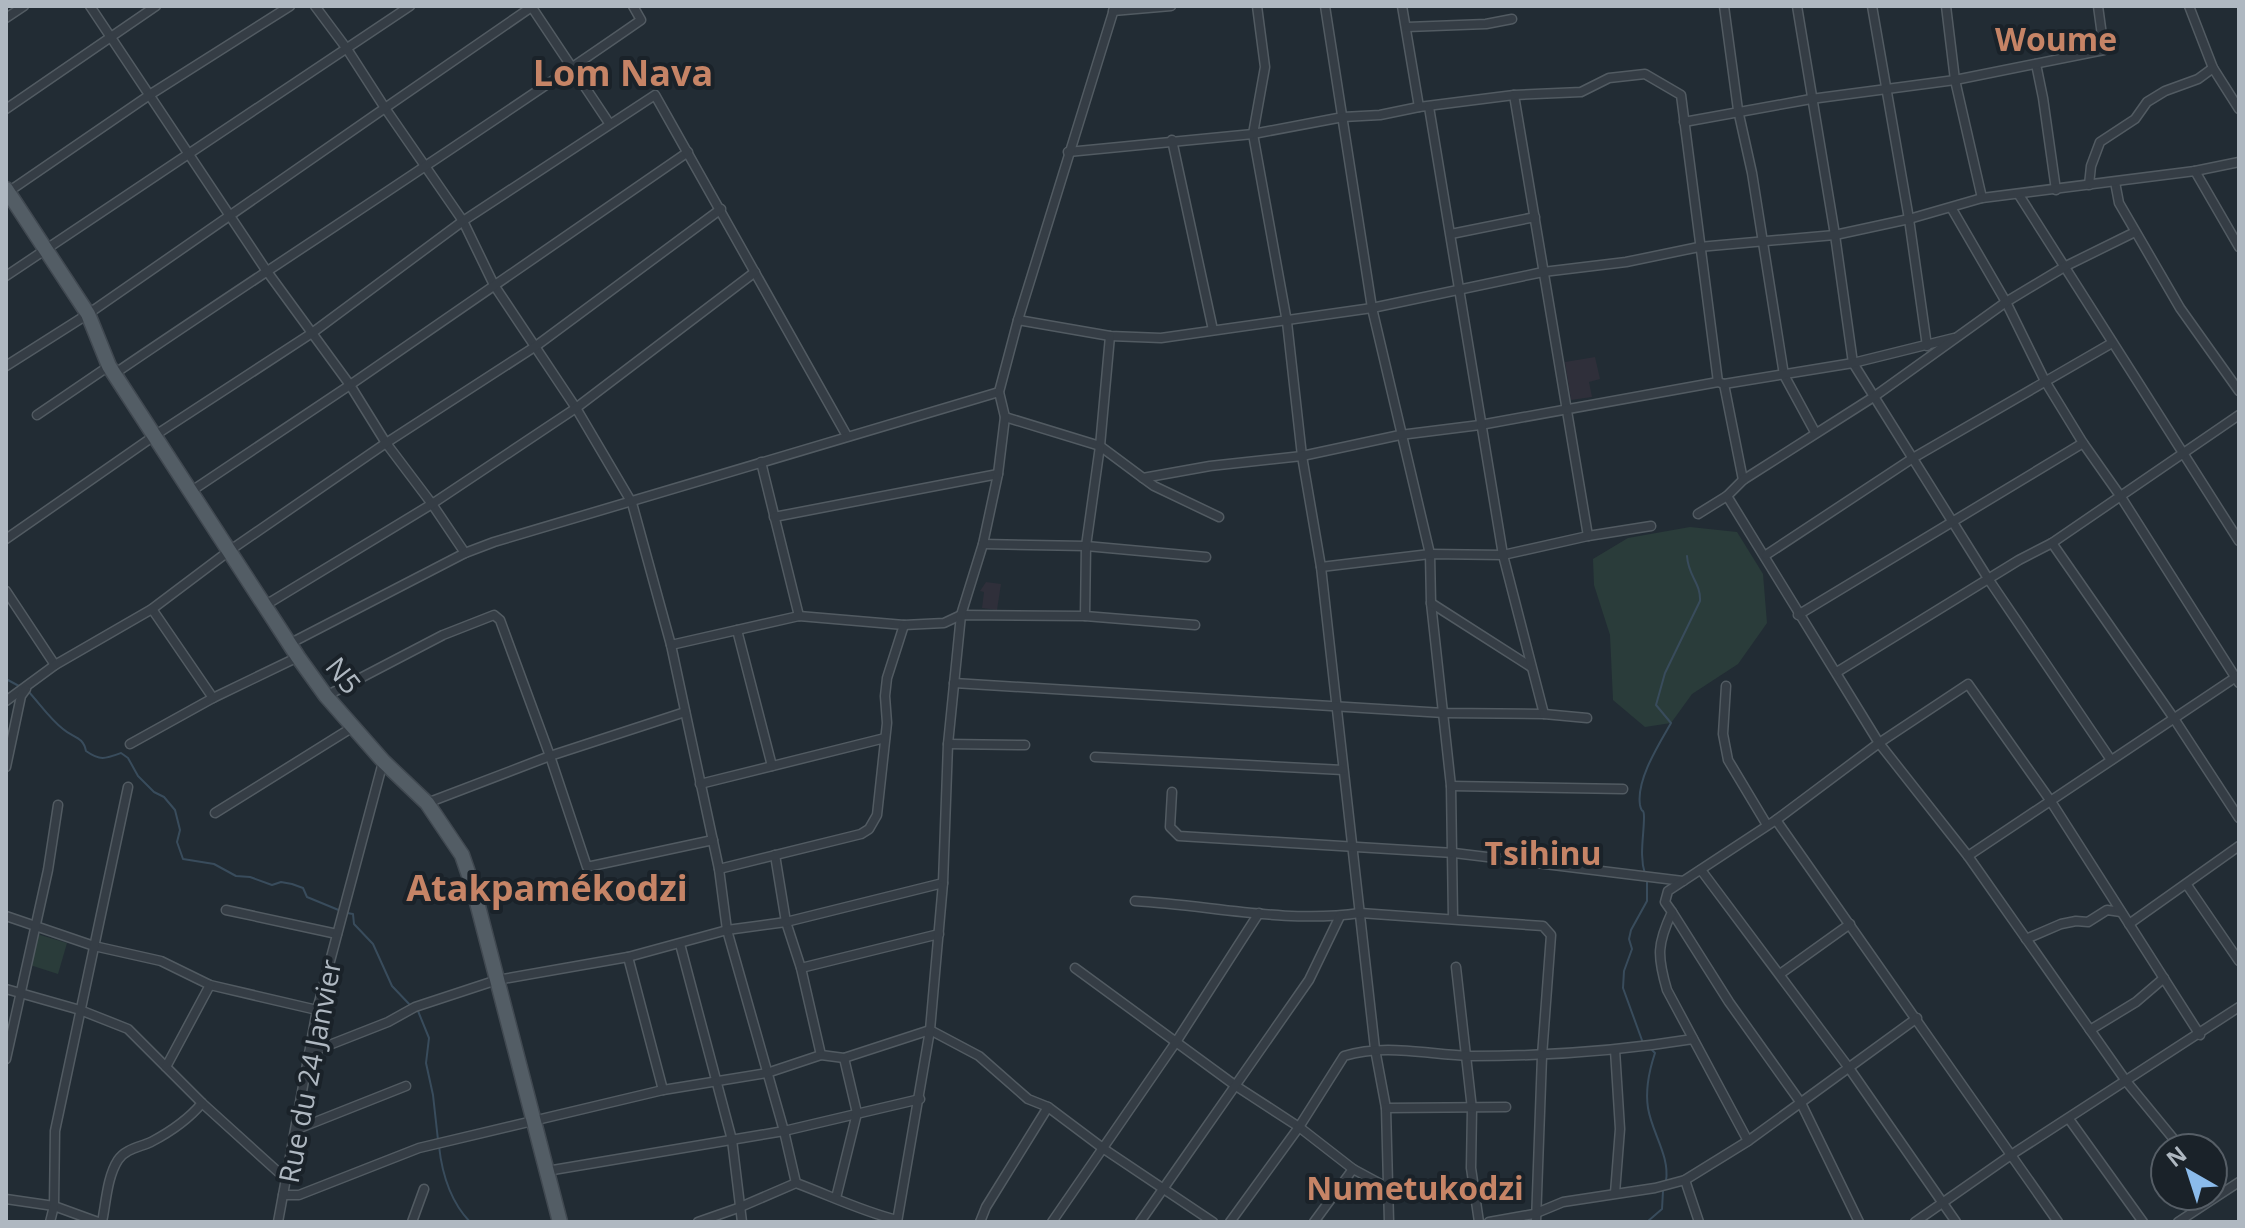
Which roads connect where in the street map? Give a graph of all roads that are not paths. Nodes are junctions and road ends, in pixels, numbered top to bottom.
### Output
1 (24, 6) edge
2 (90, 6) edge
3 (156, 6) edge
4 (290, 6) edge
5 (315, 6) edge
6 (410, 6) edge
7 (532, 6) edge
8 (633, 6) edge
9 (1171, 6) edge
10 (1257, 6) edge
11 (1325, 6) edge
12 (1402, 6) edge
13 (1724, 6) edge
14 (1797, 6) edge
15 (1872, 6) edge
16 (1946, 6) edge
17 (2098, 6) edge
18 (2189, 6) edge
19 (1114, 8) edge
20 (6, 18) edge
21 (1512, 19) dead end
22 (1407, 27) junction
23 (110, 38) junction
24 (347, 49) junction
25 (2036, 64) junction
26 (572, 68) junction
27 (2213, 68) junction
28 (1955, 80) junction
29 (1886, 90) junction
30 (151, 94) junction
31 (1514, 95) junction
32 (1811, 99) junction
33 (1419, 107) junction
34 (1429, 107) junction
35 (385, 108) junction
36 (6, 109) edge
37 (2239, 109) edge
38 (1738, 110) junction
39 (1343, 117) junction
40 (1684, 122) junction
41 (609, 123) junction
42 (1253, 134) junction
43 (1172, 140) junction
44 (188, 152) junction
45 (688, 152) junction
46 (1068, 152) junction
47 (2239, 162) edge
48 (427, 167) junction
49 (2195, 171) junction
50 (2115, 182) junction
51 (2089, 185) junction
52 (2056, 190) junction
53 (7, 191) edge
54 (2019, 195) junction
55 (1982, 198) junction
56 (721, 209) junction
57 (1952, 209) junction
58 (230, 216) junction
59 (1535, 217) junction
60 (1909, 219) junction
61 (463, 221) junction
62 (2135, 232) junction
63 (1451, 234) junction
64 (1835, 235) junction
65 (1763, 243) junction
66 (1699, 247) junction
67 (2239, 247) edge
68 (46, 249) junction
69 (2066, 266) junction
70 (266, 270) junction
71 (755, 272) junction
72 (1543, 272) junction
73 (6, 276) edge
74 (494, 285) junction
75 (1460, 289) junction
76 (2006, 302) junction
77 (1372, 308) junction
78 (88, 314) junction
79 (1018, 320) junction
80 (1287, 322) junction
81 (1213, 330) junction
82 (312, 333) junction
83 (1110, 336) junction
84 (1954, 338) junction
85 (2112, 343) junction
86 (536, 346) junction
87 (1927, 346) junction
88 (1853, 363) junction
89 (6, 366) edge
90 (112, 370) junction
91 (1784, 375) junction
92 (2045, 381) junction
93 (1721, 383) junction
94 (350, 385) junction
95 (2239, 391) edge
96 (999, 392) junction
97 (1875, 396) junction
98 (576, 408) junction
99 (1566, 410) junction
100 (37, 415) dead end
101 (2239, 415) edge
102 (1005, 417) junction
103 (1480, 425) junction
104 (1815, 432) junction
105 (1400, 435) junction
106 (154, 436) junction
107 (847, 436) junction
108 (386, 443) junction
109 (2083, 443) junction
110 (1100, 446) junction
111 (2183, 455) junction
112 (1302, 456) junction
113 (1913, 458) junction
114 (761, 462) junction
115 (998, 474) junction
116 (1143, 478) junction
117 (1743, 480) junction
118 (190, 492) junction
119 (1727, 496) junction
120 (2121, 497) junction
121 (632, 503) junction
122 (432, 504) junction
123 (1698, 514) dead end
124 (774, 517) junction
125 (1219, 517) dead end
126 (1954, 520) junction
127 (1651, 526) dead end
128 (1588, 536) junction
129 (6, 539) edge
130 (2239, 541) edge
131 (2052, 543) junction
132 (983, 544) junction
133 (1086, 546) junction
134 (229, 551) junction
135 (465, 553) junction
136 (1430, 554) junction
137 (1503, 555) junction
138 (1766, 555) junction
139 (1206, 557) dead end
140 (1321, 567) junction
141 (1989, 580) junction
142 (6, 591) edge
143 (1431, 603) junction
144 (264, 606) junction
145 (152, 609) junction
146 (961, 615) junction
147 (1798, 615) junction
148 (799, 616) junction
149 (1085, 616) junction
150 (904, 625) junction
151 (1195, 625) dead end
152 (737, 630) junction
153 (289, 644) junction
154 (671, 645) junction
155 (298, 657) junction
156 (55, 665) junction
157 (1531, 667) junction
158 (1837, 672) junction
159 (2238, 679) edge
160 (954, 683) junction
161 (1726, 686) dead end
162 (26, 688) junction
163 (326, 696) junction
164 (213, 698) junction
165 (6, 701) edge
166 (1336, 705) junction
167 (685, 712) junction
168 (1444, 713) junction
169 (1544, 714) junction
170 (2173, 717) junction
171 (1587, 718) dead end
172 (353, 727) junction
173 (885, 738) junction
174 (1879, 743) junction
175 (130, 744) dead end
176 (948, 744) junction
177 (1025, 745) dead end
178 (550, 756) junction
179 (1095, 757) dead end
180 (2111, 760) junction
181 (384, 762) junction
182 (772, 766) junction
183 (6, 767) edge
184 (1343, 770) junction
185 (700, 784) junction
186 (1451, 786) junction
187 (128, 787) dead end
188 (1623, 789) dead end
189 (1172, 792) dead end
190 (2050, 800) junction
191 (427, 803) junction
192 (58, 805) dead end
193 (215, 813) dead end
194 (2239, 818) edge
195 (1772, 822) junction
196 (713, 840) junction
197 (2239, 846) edge
198 (1354, 847) junction
199 (1454, 853) junction
200 (775, 855) junction
201 (1968, 856) junction
202 (719, 869) junction
203 (1701, 870) junction
204 (1683, 881) junction
205 (943, 883) junction
206 (2187, 885) junction
207 (1135, 901) dead end
208 (226, 910) dead end
209 (1672, 912) junction
210 (1259, 913) junction
211 (1360, 913) junction
212 (2122, 913) junction
213 (6, 916) edge
214 (1340, 916) junction
215 (1453, 919) junction
216 (786, 922) junction
217 (1850, 924) junction
218 (2129, 924) junction
219 (34, 926) junction
220 (727, 930) junction
221 (337, 934) junction
222 (939, 934) junction
223 (2026, 939) junction
224 (680, 944) junction
225 (94, 946) junction
226 (628, 957) junction
227 (2239, 961) edge
228 (1456, 967) dead end
229 (801, 968) junction
230 (1075, 968) dead end
231 (1780, 974) junction
232 (2164, 978) junction
233 (497, 980) junction
234 (210, 985) junction
235 (6, 989) edge
236 (20, 993) junction
237 (2239, 1007) edge
238 (80, 1010) junction
239 (317, 1010) junction
240 (1917, 1018) junction
241 (930, 1030) junction
242 (2090, 1030) junction
243 (2200, 1035) junction
244 (1693, 1039) junction
245 (1176, 1042) junction
246 (1375, 1049) junction
247 (1615, 1050) junction
248 (309, 1053) junction
249 (821, 1055) junction
250 (1468, 1056) junction
251 (1542, 1056) junction
252 (844, 1058) junction
253 (6, 1059) edge
254 (166, 1067) junction
255 (1849, 1068) junction
256 (767, 1073) junction
257 (2126, 1081) junction
258 (716, 1083) junction
259 (406, 1086) dead end
260 (1236, 1086) junction
261 (663, 1090) junction
262 (920, 1099) junction
263 (202, 1103) junction
264 (1801, 1103) junction
265 (1048, 1107) junction
266 (1506, 1107) dead end
267 (1386, 1108) junction
268 (1472, 1109) junction
269 (857, 1113) junction
270 (2069, 1119) junction
271 (534, 1122) junction
272 (296, 1127) junction
273 (1299, 1127) junction
274 (784, 1131) junction
275 (2168, 1132) edge
276 (732, 1140) junction
277 (1748, 1141) junction
278 (1104, 1149) junction
279 (2011, 1155) junction
280 (1353, 1169) junction
281 (547, 1171) junction
282 (286, 1179) junction
283 (1685, 1180) junction
284 (796, 1183) junction
285 (1165, 1188) junction
286 (424, 1189) dead end
287 (1390, 1189) junction
288 (1615, 1193) junction
289 (283, 1195) junction
290 (836, 1198) junction
291 (6, 1199) edge
292 (1944, 1203) junction
293 (54, 1206) junction
294 (738, 1208) junction
295 (1535, 1218) edge
296 (897, 1221) edge
297 (50, 1222) edge
298 (100, 1222) edge
299 (278, 1222) edge
300 (412, 1222) edge
301 (560, 1222) edge
302 (698, 1222) edge
303 (742, 1222) edge
304 (980, 1222) edge
305 (1052, 1222) edge
306 (1140, 1222) edge
307 (1213, 1222) edge
308 (1230, 1222) edge
309 (1314, 1222) edge
310 (1389, 1222) edge
311 (1479, 1222) edge
312 (1489, 1222) edge
313 (1699, 1222) edge
314 (1859, 1222) edge
315 (1915, 1222) edge
316 (1956, 1222) edge
317 (2058, 1222) edge
318 (2143, 1222) edge

1 - 20 street
2 - 23 street
3 - 23 street
4 - 30 street
5 - 24 street
6 - 24 street
7 - 26 street
7 - 35 street
8 - 26 street
9 - 19 street
10 - 42 street
11 - 39 street
12 - 22 street
13 - 38 street
14 - 32 street
15 - 29 street
16 - 28 street
17 - 25 street
18 - 27 street
19 - 46 street
21 - 22 street
22 - 33 street
23 - 30 street
23 - 36 street
24 - 35 street
24 - 44 street
25 - 28 street
25 - 52 street
26 - 41 street
26 - 48 street
27 - 37 street
27 - 51 street
28 - 29 street
28 - 55 street
29 - 32 street
29 - 60 street
30 - 44 street
30 - 53 street
31 - 34 street
31 - 40 street
31 - 59 street
32 - 38 street
32 - 64 street
33 - 34 street
33 - 39 street
34 - 63 street
35 - 48 street
35 - 58 street
38 - 40 street
38 - 65 street
39 - 42 street
39 - 77 street
40 - 66 street
41 - 45 street
41 - 61 street
42 - 43 street
42 - 80 street
43 - 46 street
43 - 81 street
44 - 58 street
44 - 68 street
45 - 56 street
45 - 74 street
46 - 79 street
47 - 49 street
48 - 61 street
48 - 70 street
49 - 50 street
49 - 67 street
50 - 51 street
50 - 62 street
51 - 52 street
52 - 54 street
53 - 68 main road, N5 / N5
54 - 55 street
54 - 69 street
55 - 57 street
56 - 71 street
56 - 86 street
57 - 60 street
57 - 76 street
58 - 70 street
58 - 78 street
59 - 63 street
59 - 72 street
60 - 64 street
60 - 87 street
61 - 74 street
61 - 82 street
62 - 69 street
62 - 95 street
63 - 75 street
64 - 65 street
64 - 88 street
65 - 66 street
65 - 91 street
66 - 72 street
66 - 93 street
68 - 73 street
68 - 78 main road, N5 / N5
69 - 76 street
69 - 85 street
70 - 82 street
70 - 90 street
71 - 98 street
71 - 107 street
72 - 75 street
72 - 99 street
74 - 86 street
74 - 94 street
75 - 77 street
75 - 103 street
76 - 84 street
76 - 92 street
77 - 80 street
77 - 105 street
78 - 89 street
78 - 90 main road, N5 / N5
79 - 83 street
79 - 96 street
80 - 81 street
80 - 112 street
81 - 83 street
82 - 94 street
82 - 106 street
83 - 110 street
84 - 87 street
84 - 97 street
85 - 92 street
85 - 111 street
86 - 98 street
86 - 108 street
87 - 88 street
88 - 91 street
88 - 97 street
90 - 100 street
90 - 106 main road, N5 / N5
91 - 93 street
91 - 104 street
92 - 109 street
92 - 113 street
93 - 99 street
93 - 117 street
94 - 108 street
94 - 118 street
96 - 102 street
96 - 107 street
97 - 104 street
97 - 113 street
98 - 121 street
98 - 122 street
99 - 103 street
99 - 128 street
101 - 111 street
102 - 110 street
102 - 115 street
103 - 105 street
103 - 137 street
104 - 117 street
105 - 112 street
105 - 136 street
106 - 118 main road, N5 / N5
106 - 129 street
107 - 114 street
108 - 122 street
108 - 134 street
109 - 120 street
109 - 126 street
110 - 116 street
110 - 133 street
111 - 120 street
111 - 130 street
112 - 116 street
112 - 140 street
113 - 126 street
113 - 138 street
114 - 121 street
114 - 124 street
115 - 124 street
115 - 132 street
116 - 125 street
117 - 119 street
118 - 134 main road, N5 / N5
119 - 123 street
119 - 138 street
120 - 131 street
120 - 159 street
121 - 135 street
121 - 154 street
122 - 135 street
122 - 144 street
124 - 148 street
126 - 141 street
126 - 147 street
127 - 128 street
128 - 137 street
131 - 141 street
131 - 170 street
132 - 133 street
132 - 146 street
133 - 139 street
133 - 149 street
134 - 144 main road, N5 / N5
134 - 145 street
135 - 153 street
136 - 137 street
136 - 140 street
136 - 143 street
137 - 157 street
138 - 147 street
140 - 166 street
141 - 158 street
141 - 180 street
142 - 156 street
143 - 157 street
143 - 168 street
144 - 153 main road, N5 / N5
145 - 156 street
145 - 164 street
146 - 149 street
146 - 150 street
146 - 160 street
147 - 158 street
148 - 150 street
148 - 152 street
149 - 151 street
150 - 173 street
152 - 154 street
152 - 182 street
153 - 155 main road, N5 / N5
154 - 167 street
155 - 163 main road, N5 / N5
155 - 164 street
156 - 162 street
157 - 169 street
158 - 174 street
159 - 170 street
160 - 166 street
160 - 176 street
161 - 195 street
162 - 165 street
162 - 183 street
163 - 172 main road, N5 / N5
163 - 178 street
164 - 175 street
166 - 168 street
166 - 184 street
167 - 178 street
167 - 185 street
168 - 169 street
168 - 186 street
169 - 171 street
170 - 180 street
170 - 194 street
172 - 181 main road, N5 / N5
172 - 193 street
173 - 182 street
173 - 200 street
174 - 190 street
174 - 195 street
174 - 201 street
176 - 177 street
176 - 205 street
178 - 191 street
178 - 196 street
179 - 184 street
180 - 190 street
181 - 191 main road, N5 / N5
181 - 221 street, Rue du 24 Janvier
182 - 185 street
184 - 198 street
185 - 196 street
186 - 188 street
186 - 199 street
187 - 225 street
189 - 198 street
190 - 201 street
190 - 212 street
191 - 233 main road, N5 / N5
192 - 219 street
195 - 203 street
195 - 217 street
196 - 202 street
197 - 206 street
198 - 199 street
198 - 211 street
199 - 204 street
199 - 215 street
200 - 202 street
200 - 216 street
201 - 223 street
202 - 220 street
203 - 204 street
203 - 231 street
204 - 209 street
205 - 216 street
205 - 222 street
206 - 218 street
206 - 227 street
207 - 210 street
208 - 221 street
209 - 244 street
209 - 264 street
210 - 214 street
210 - 245 street
211 - 214 street
211 - 215 street
211 - 246 street
212 - 218 street
212 - 223 street
213 - 219 street
214 - 260 street
215 - 251 street
216 - 220 street
216 - 229 street
217 - 231 street
217 - 240 street
218 - 232 street
219 - 225 street
219 - 236 street
220 - 224 street
220 - 256 street
221 - 239 street, Rue du 24 Janvier
222 - 229 street
222 - 241 street
223 - 242 street
224 - 226 street
224 - 258 street
225 - 234 street
225 - 238 street
226 - 233 street
226 - 261 street
228 - 250 street
229 - 249 street
230 - 245 street
231 - 255 street
232 - 242 street
232 - 243 street
233 - 248 street
233 - 271 main road, N5 / N5
234 - 239 street
234 - 254 street
235 - 236 street
236 - 238 street
236 - 253 street
237 - 243 street
238 - 254 street
238 - 293 street
239 - 248 street, Rue du 24 Janvier
240 - 255 street
240 - 279 street
241 - 252 street
241 - 262 street
241 - 265 street
242 - 257 street
243 - 257 street
244 - 247 street
244 - 277 street
245 - 260 street
245 - 278 street
246 - 250 street
246 - 267 street
246 - 273 street
247 - 251 street
247 - 288 street
248 - 272 street, Rue du 24 Janvier
249 - 252 street
249 - 256 street
250 - 251 street
250 - 268 street
251 - 295 street
252 - 269 street
254 - 263 street
255 - 264 street
255 - 292 street
256 - 258 street
256 - 274 street
257 - 270 street
257 - 275 street
258 - 261 street
258 - 276 street
259 - 272 street
260 - 273 street
260 - 285 street
261 - 271 street
262 - 269 street
262 - 296 street
263 - 282 street
263 - 298 street
264 - 277 street
264 - 314 street
265 - 278 street
265 - 304 street
266 - 268 street
267 - 268 street
267 - 287 street
268 - 311 street
269 - 274 street
269 - 290 street
270 - 279 street
270 - 318 street
271 - 281 main road, N5 / N5
271 - 289 street
272 - 282 street, Rue du 24 Janvier
273 - 280 street
273 - 308 street
274 - 276 street
274 - 284 street
276 - 281 street
276 - 294 street
277 - 283 street
278 - 285 street
278 - 305 street
279 - 292 street
279 - 317 street
280 - 287 street
280 - 309 street
281 - 301 main road, N5 / N5
282 - 289 street, Rue du 24 Janvier
283 - 288 street
283 - 313 street
284 - 290 street
284 - 294 street
285 - 306 street
285 - 307 street
286 - 300 street
287 - 310 street
288 - 295 street
289 - 299 street, Rue du 24 Janvier
290 - 296 street
291 - 293 street
292 - 315 street
292 - 316 street
293 - 297 street
293 - 298 street
294 - 302 street
294 - 303 street
295 - 312 street

